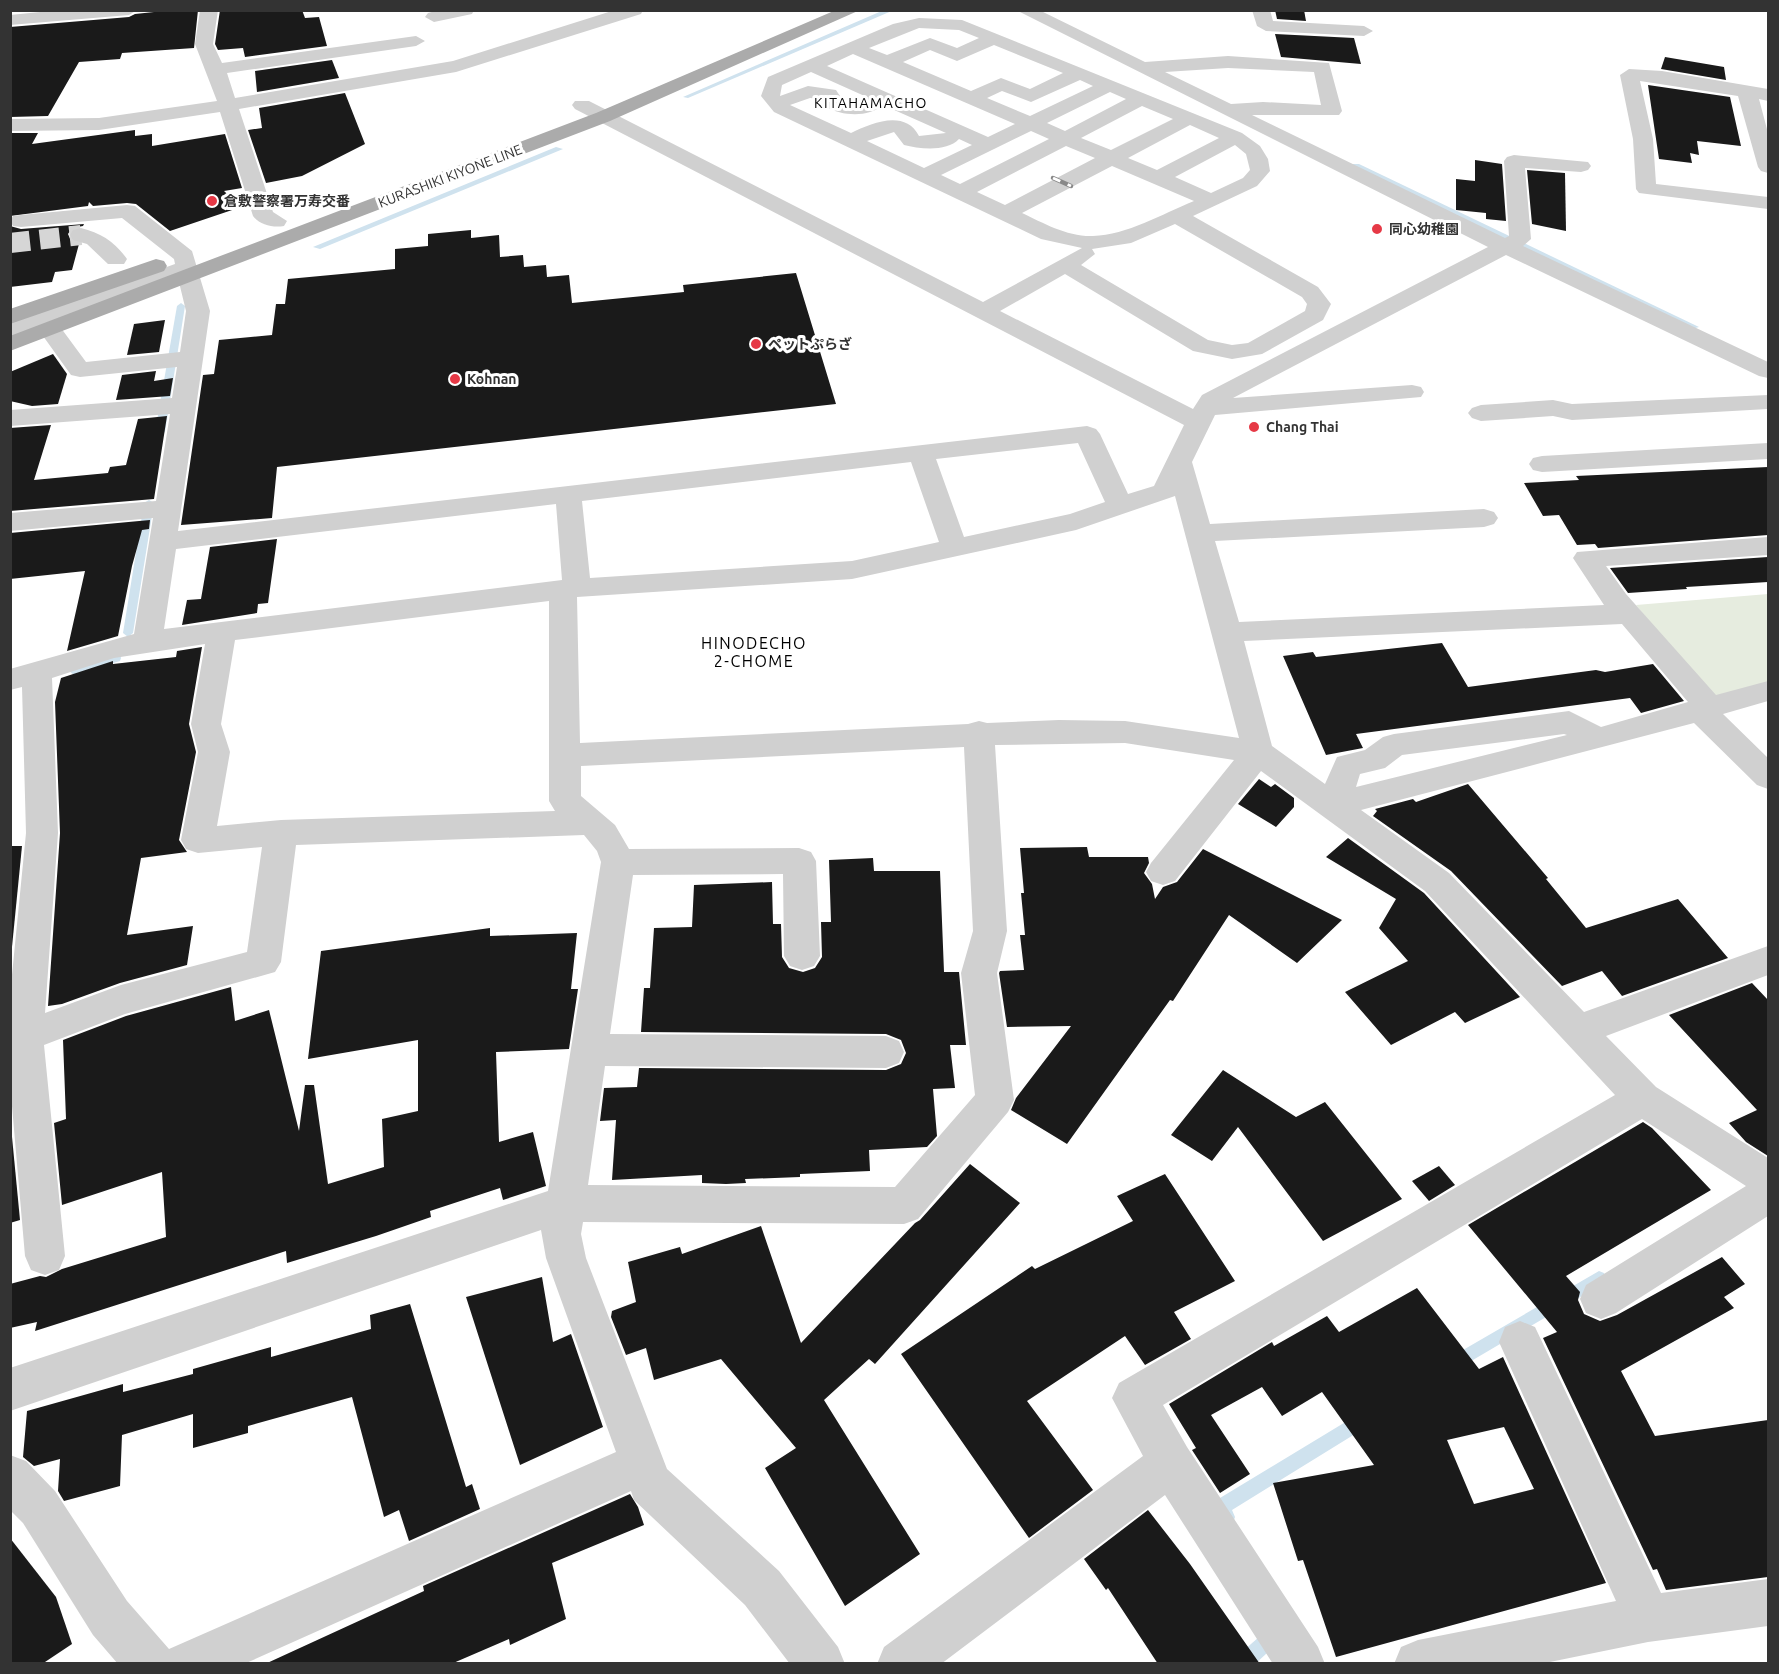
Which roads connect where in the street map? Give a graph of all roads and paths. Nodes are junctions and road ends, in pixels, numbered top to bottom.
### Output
1 (129, 10) edge
2 (209, 10) edge
3 (466, 10) edge
4 (634, 10) edge
5 (813, 10) edge
6 (852, 10) edge
7 (1024, 10) edge
8 (1261, 10) edge
9 (589, 16) edge
10 (434, 17) dead end
11 (10, 20) edge
12 (1364, 30) dead end
13 (994, 38) junction
14 (416, 41) dead end
15 (852, 47) junction
16 (1059, 64) junction
17 (895, 66) junction
18 (805, 67) junction
19 (1147, 67) junction
20 (216, 69) junction
21 (1079, 73) junction
22 (838, 78) junction
23 (1110, 85) junction
24 (948, 89) junction
25 (1747, 92) junction
26 (1768, 95) edge
27 (1143, 99) junction
28 (874, 103) junction
29 (775, 104) junction
30 (228, 105) junction
31 (582, 105) junction
32 (1167, 108) junction
33 (1235, 110) junction
34 (603, 117) junction
35 (1198, 122) junction
36 (10, 125) edge
37 (1030, 125) junction
38 (956, 135) junction
39 (1235, 136) junction
40 (1063, 138) junction
41 (850, 141) junction
42 (983, 148) junction
43 (1089, 150) junction
44 (1109, 159) junction
45 (1581, 166) dead end
46 (1768, 167) edge
47 (1132, 168) junction
48 (923, 176) junction
49 (1158, 178) junction
50 (960, 193) junction
51 (1212, 201) junction
52 (1768, 203) edge
53 (982, 204) junction
54 (1004, 214) junction
55 (1177, 216) junction
56 (21, 221) dead end
57 (276, 221) junction
58 (81, 235) tunnel mouth
59 (1091, 243) junction
60 (1510, 243) junction
61 (116, 259) dead end
62 (1065, 265) junction
63 (187, 267) junction
64 (984, 311) junction
65 (10, 317) edge
66 (50, 329) junction
67 (10, 331) edge
68 (10, 344) edge
69 (178, 360) junction
70 (1768, 371) edge
71 (1412, 392) dead end
72 (1768, 402) edge
73 (170, 406) junction
74 (1481, 414) dead end
75 (1202, 415) junction
76 (10, 418) edge
77 (1768, 451) edge
78 (921, 454) junction
79 (1179, 463) junction
80 (1542, 464) dead end
81 (568, 495) junction
82 (1120, 506) junction
83 (154, 509) junction
84 (1485, 518) dead end
85 (10, 522) edge
86 (1199, 532) junction
87 (163, 542) junction
88 (1768, 546) edge
89 (955, 549) junction
90 (570, 589) junction
91 (1630, 614) junction
92 (222, 632) junction
93 (1227, 632) junction
94 (148, 641) junction
95 (30, 679) edge
96 (1768, 691) edge
97 (1705, 710) junction
98 (979, 732) junction
99 (1597, 739) junction
100 (1258, 752) junction
101 (564, 755) junction
102 (1768, 777) edge
103 (1333, 805) junction
104 (591, 822) junction
105 (281, 833) junction
106 (618, 862) junction
107 (1163, 872) dead end
108 (802, 956) dead end
109 (1768, 960) edge
110 (1579, 1030) junction
111 (18, 1039) edge
112 (590, 1050) junction
113 (886, 1052) dead end
114 (1642, 1100) junction
115 (1766, 1182) edge
116 (566, 1203) junction
117 (45, 1256) dead end
118 (1601, 1299) dead end
119 (1520, 1342) dead end
120 (10, 1390) edge
121 (643, 1463) junction
122 (1171, 1463) junction
123 (10, 1477) edge
124 (1768, 1604) edge
125 (1648, 1618) junction
126 (1286, 1642) edge
127 (151, 1664) edge
128 (187, 1664) edge
129 (821, 1664) edge
130 (901, 1664) edge
131 (1418, 1664) edge

1 - 11 street
2 - 20 street
3 - 10 street
4 - 9 street
5 - 31 main road, KURASHIKI KIYONE LINE
6 - 34 main road, KURASHIKI KIYONE LINE
7 - 19 street
8 - 12 street
9 - 30 street
13 - 15 street
13 - 16 street
13 - 17 street
14 - 20 street
15 - 17 street
15 - 18 street
16 - 21 street
16 - 24 street
17 - 24 street
17 - 24 street
18 - 22 street
18 - 28 street
18 - 29 street
19 - 33 street
19 - 33 street
20 - 30 street
21 - 23 street
21 - 24 street
22 - 24 street
22 - 38 street
23 - 27 street
23 - 37 street
24 - 37 street
24 - 38 street
25 - 26 street
25 - 46 street
25 - 52 street
27 - 32 street
27 - 40 street
28 - 29 street
28 - 38 street
29 - 41 street
30 - 36 street
30 - 57 street
31 - 34 street
31 - 57 main road, KURASHIKI KIYONE LINE
32 - 35 street
32 - 43 street
33 - 60 street
34 - 63 main road, KURASHIKI KIYONE LINE
34 - 64 street
35 - 39 street
35 - 44 street
35 - 47 street
37 - 40 street
37 - 42 street
38 - 41 street
38 - 42 street
39 - 49 street
39 - 51 street
40 - 43 street
40 - 50 street
41 - 48 street
42 - 48 street
43 - 44 street
43 - 53 street
44 - 47 street
44 - 54 street
45 - 60 street
47 - 49 street
48 - 50 street
49 - 51 street
50 - 53 street
51 - 55 street
53 - 54 street
54 - 59 street
55 - 59 street
55 - 62 street
56 - 63 street
57 - 63 main road, KURASHIKI KIYONE LINE
58 - 61 street
59 - 62 street
60 - 70 street
60 - 75 street
62 - 64 street
63 - 65 main road, KURASHIKI KIYONE LINE
63 - 66 main road, KURASHIKI KIYONE LINE
63 - 67 street
63 - 69 street
64 - 75 street
66 - 68 main road, KURASHIKI KIYONE LINE
66 - 69 street
69 - 73 street
71 - 75 street
72 - 74 street
73 - 76 street
73 - 83 street
75 - 79 street
77 - 80 street
78 - 81 street
78 - 82 street
78 - 89 street
79 - 82 street
79 - 86 street
81 - 87 street
81 - 90 street
82 - 89 street
83 - 85 street
83 - 87 street
84 - 86 street
86 - 93 street
87 - 94 street
88 - 91 street
89 - 90 street
90 - 92 street
90 - 101 street
91 - 93 street
91 - 97 street
92 - 94 street
92 - 105 street
93 - 100 street
94 - 95 street
95 - 111 street
96 - 97 street
97 - 99 street
97 - 102 street
98 - 100 street
98 - 101 street
98 - 116 street
99 - 103 street
99 - 103 street
100 - 103 street
100 - 107 street
101 - 104 street
103 - 110 street
104 - 105 street
104 - 106 street
105 - 111 street
106 - 108 street
106 - 112 street
109 - 110 street
110 - 114 street
111 - 117 street
112 - 113 street
112 - 116 street
114 - 115 street
114 - 122 street
115 - 118 street
116 - 120 street
116 - 121 street
119 - 125 street
121 - 128 street
121 - 129 street
122 - 126 street
122 - 130 street
123 - 127 street
124 - 125 street
125 - 131 street

